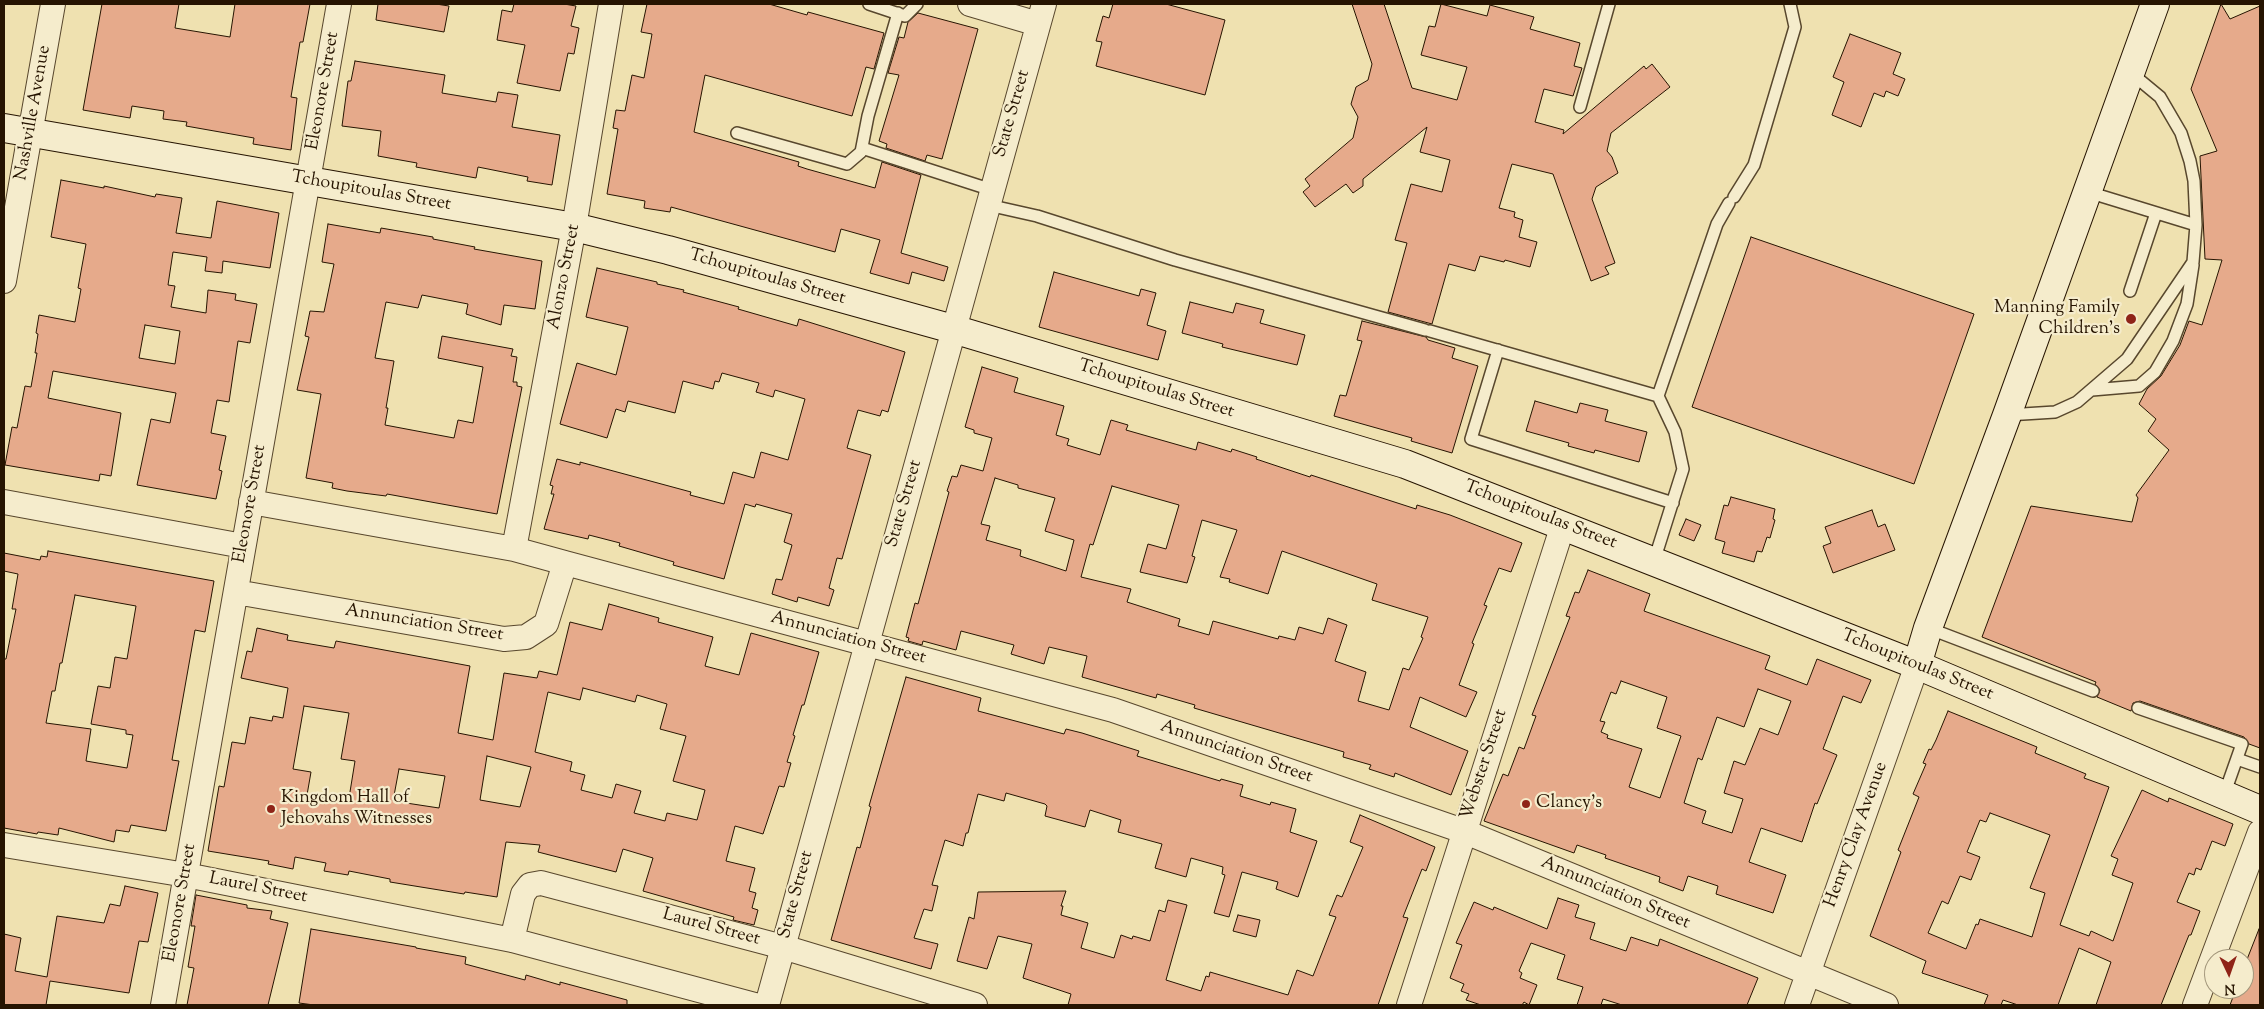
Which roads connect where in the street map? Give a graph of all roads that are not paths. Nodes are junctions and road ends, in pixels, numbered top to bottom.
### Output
1 (53, 4) edge
2 (339, 4) edge
3 (612, 4) edge
4 (869, 4) edge
5 (918, 4) edge
6 (970, 4) edge
7 (1609, 4) edge
8 (1790, 4) edge
9 (2155, 4) edge
10 (882, 6) edge
11 (898, 13) junction
12 (1041, 14) edge
13 (2131, 73) junction
14 (1580, 106) dead end
15 (4, 128) edge
16 (31, 132) junction
17 (737, 133) dead end
18 (862, 148) junction
19 (307, 181) junction
20 (2088, 192) junction
21 (990, 198) junction
22 (2156, 213) junction
23 (2196, 225) junction
24 (574, 227) junction
25 (2193, 262) junction
26 (4, 281) edge
27 (2130, 291) dead end
28 (953, 330) junction
29 (1498, 350) junction
30 (2092, 390) junction
31 (1658, 396) junction
32 (2007, 415) junction
33 (4, 502) edge
34 (251, 502) junction
35 (1673, 503) junction
36 (1563, 525) junction
37 (243, 546) junction
38 (514, 549) junction
39 (1654, 561) junction
40 (565, 563) junction
41 (236, 592) junction
42 (1928, 628) junction
43 (866, 643) junction
44 (1917, 665) junction
45 (2093, 691) dead end
46 (2138, 708) dead end
47 (2237, 759) junction
48 (2260, 767) edge
49 (2224, 795) junction
50 (2260, 810) edge
51 (1463, 831) junction
52 (2260, 832) edge
53 (4, 845) edge
54 (186, 875) junction
55 (512, 940) junction
56 (783, 947) junction
57 (1807, 974) junction
58 (163, 1005) edge
59 (755, 1005) edge
60 (767, 1005) edge
61 (975, 1005) edge
62 (1408, 1005) edge
63 (1797, 1005) edge
64 (1886, 1005) edge
65 (2194, 1005) edge

1 - 16 street, Nashville Avenue
2 - 19 street, Eleonore Street
3 - 24 street, Alonzo Street
4 - 10 lane
5 - 11 lane
6 - 12 street
7 - 14 lane
8 - 31 lane
9 - 13 street
10 - 11 lane
11 - 18 lane
12 - 21 street, State Street
13 - 20 street
13 - 23 lane
15 - 16 street, Tchoupitoulas Street
16 - 19 street, Tchoupitoulas Street
16 - 26 street, Nashville Avenue
17 - 18 lane
18 - 21 lane
19 - 24 street, Tchoupitoulas Street
19 - 34 street, Eleonore Street
20 - 22 lane
20 - 32 street
21 - 28 street, State Street
21 - 29 lane
22 - 23 lane
22 - 27 lane
23 - 25 lane
24 - 28 street, Tchoupitoulas Street
24 - 38 street, Alonzo Street
25 - 30 lane
25 - 30 lane
28 - 36 street, Tchoupitoulas Street
28 - 43 street, State Street
29 - 31 lane
29 - 35 lane
30 - 32 lane
31 - 35 lane
32 - 42 street
33 - 37 street
34 - 37 street, Eleonore Street
34 - 38 street, Annunciation Street
35 - 39 lane
36 - 39 street, Tchoupitoulas Street
36 - 51 street, Webster Street
37 - 41 street, Eleonore Street
38 - 40 street, Annunciation Street
39 - 44 street, Tchoupitoulas Street
40 - 41 street, Annunciation Street
40 - 43 street, Annunciation Street
41 - 54 street, Eleonore Street
42 - 44 street
42 - 45 lane
43 - 51 street, Annunciation Street
43 - 56 street, State Street
44 - 49 street, Tchoupitoulas Street
44 - 57 street, Henry Clay Avenue
46 - 47 lane
47 - 48 lane
47 - 49 lane
49 - 50 street, Tchoupitoulas Street
51 - 57 street, Annunciation Street
51 - 62 street, Webster Street
52 - 65 street
53 - 54 street, Laurel Street
54 - 55 street, Laurel Street
54 - 58 street, Eleonore Street
55 - 56 street, Laurel Street
55 - 59 street, Laurel Street
56 - 60 street, State Street
56 - 61 street, Laurel Street
57 - 63 street, Henry Clay Avenue
57 - 64 street, Annunciation Street

